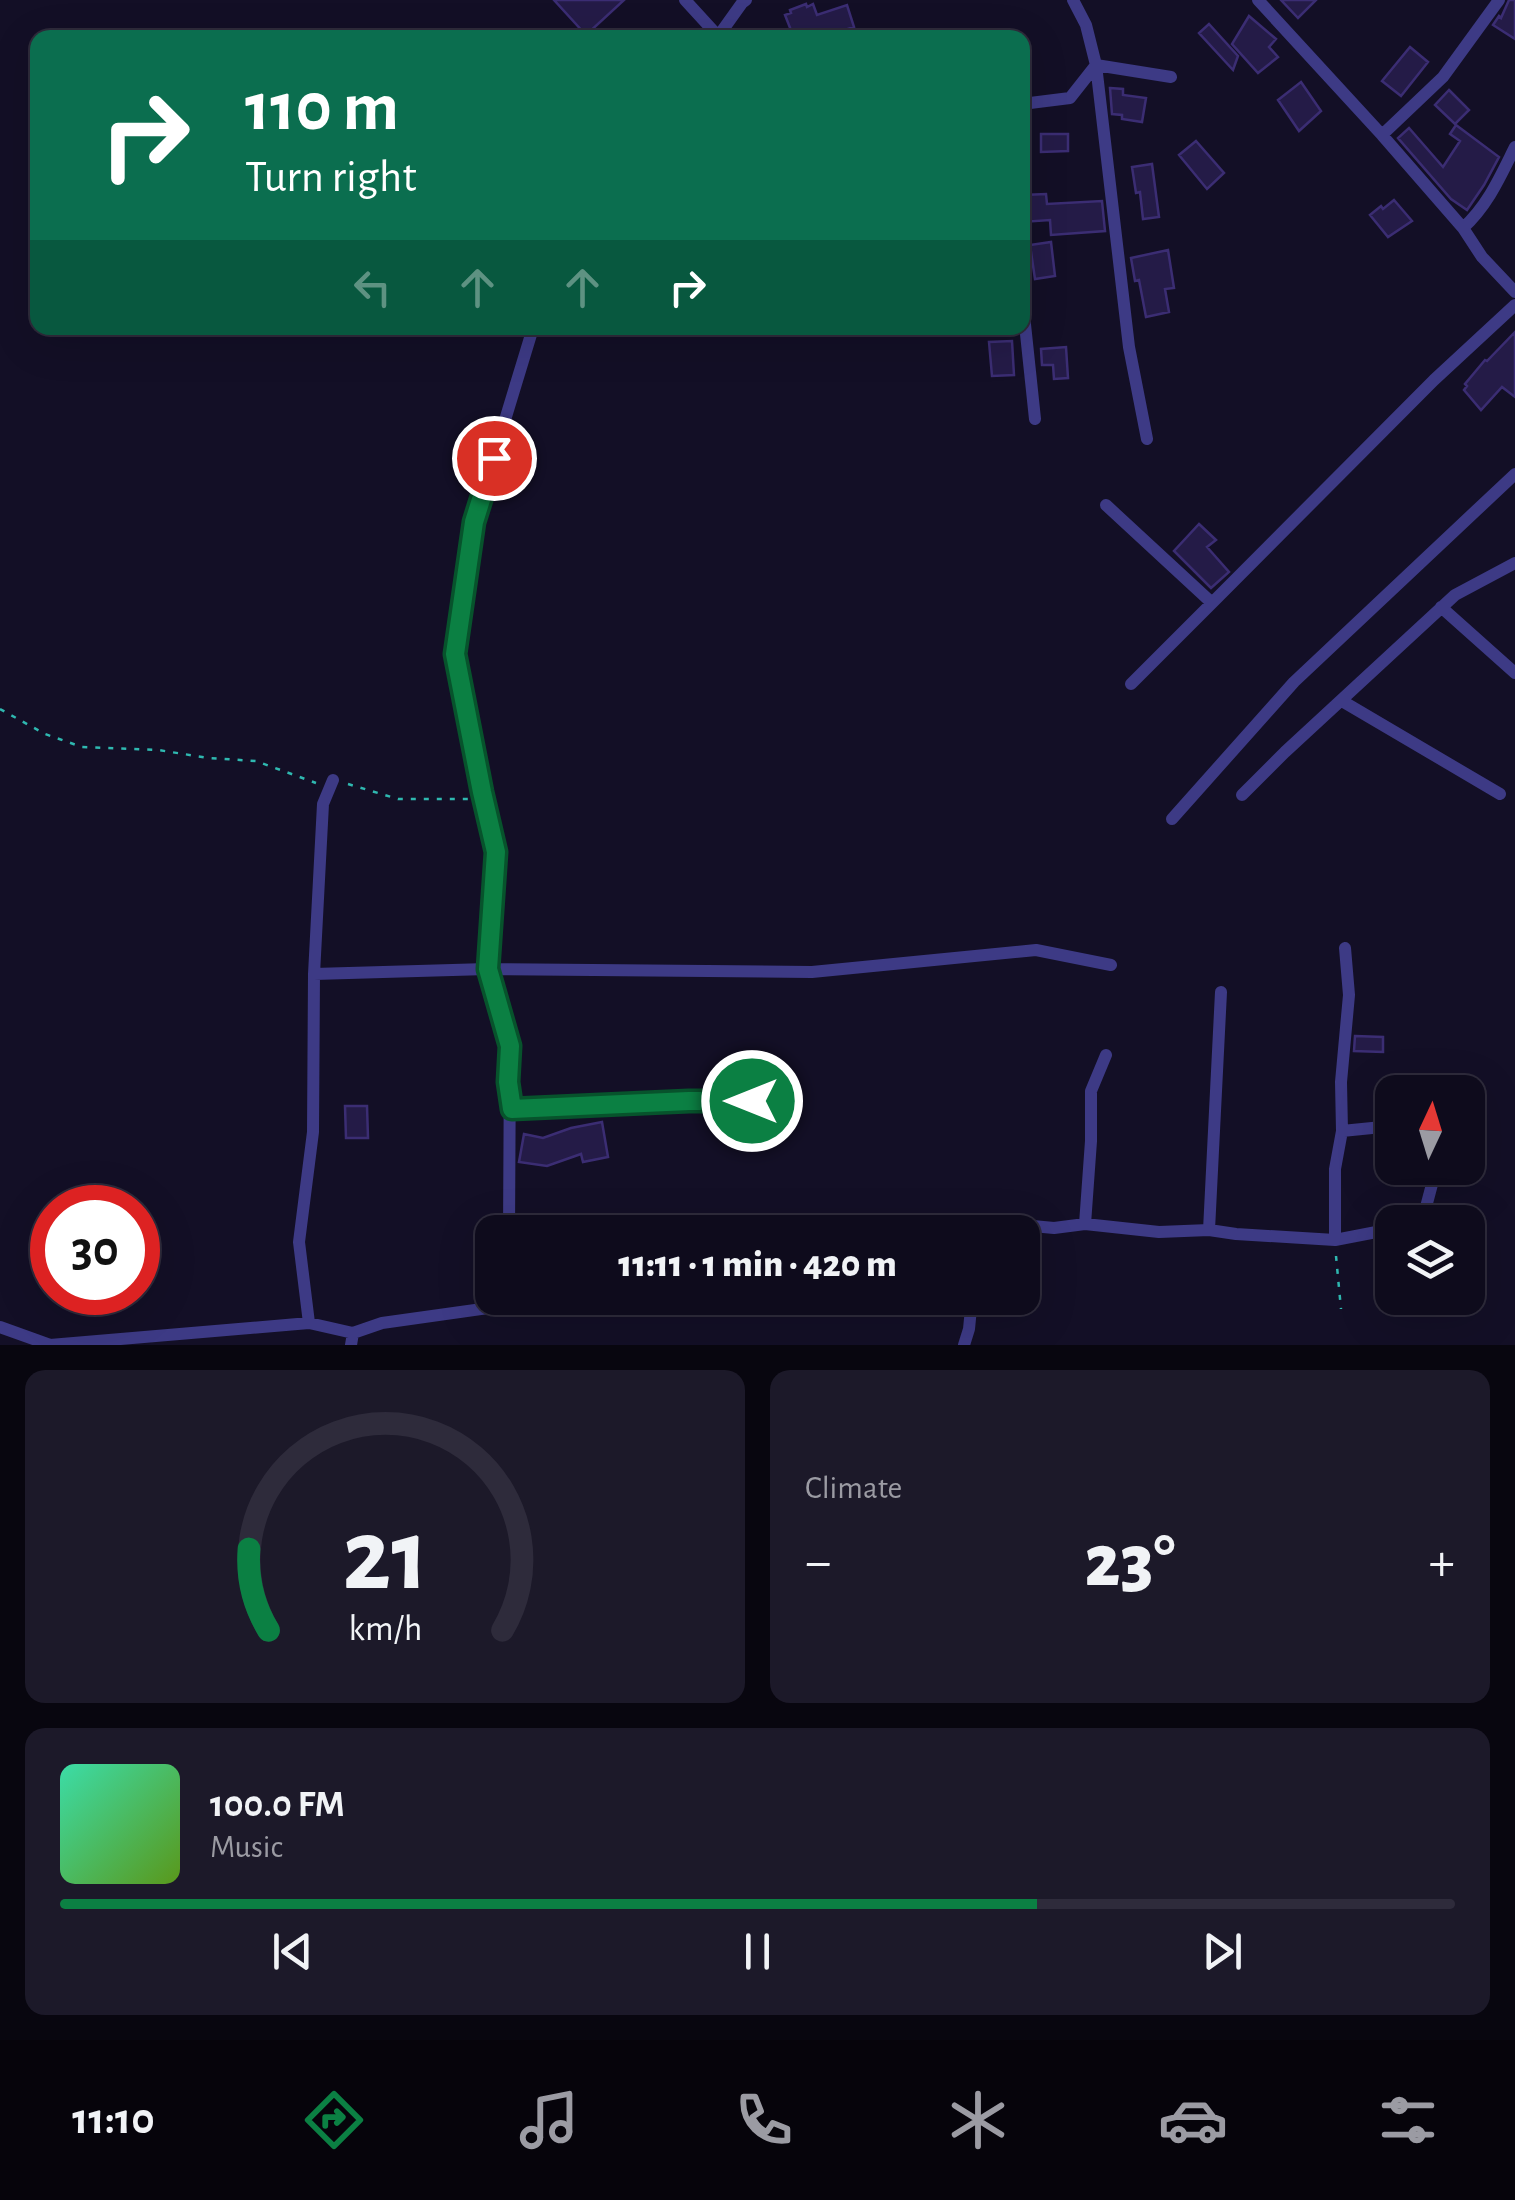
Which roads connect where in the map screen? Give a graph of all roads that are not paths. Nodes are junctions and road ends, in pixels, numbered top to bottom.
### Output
1 (685, 0) edge
2 (746, 0) edge
3 (1073, 0) edge
4 (1258, 0) edge
5 (1499, 0) edge
6 (712, 30) edge
7 (723, 30) edge
8 (1096, 65) junction
9 (1171, 77) dead end
10 (1030, 103) edge
11 (1382, 135) junction
12 (1515, 147) edge
13 (1463, 228) junction
14 (1515, 265) edge
15 (1504, 279) junction
16 (1515, 292) edge
17 (1515, 304) edge
18 (531, 335) edge
19 (1026, 335) edge
20 (1035, 419) dead end
21 (1147, 439) dead end
22 (1515, 474) edge
23 (1106, 504) dead end
24 (1515, 563) edge
25 (1212, 604) junction
26 (1441, 608) junction
27 (1515, 673) edge
28 (1131, 684) dead end
29 (1342, 702) junction
30 (333, 780) road end
31 (1500, 794) dead end
32 (1242, 795) dead end
33 (1172, 818) dead end
34 (1345, 948) dead end
35 (1111, 965) dead end
36 (488, 969) junction
37 (314, 974) junction
38 (1222, 992) dead end
39 (1106, 1055) dead end
40 (784, 1101) dead end
41 (512, 1109) junction
42 (1375, 1128) edge
43 (1342, 1131) junction
44 (509, 1215) edge
45 (1085, 1224) junction
46 (1040, 1227) edge
47 (1209, 1230) junction
48 (1375, 1232) edge
49 (1335, 1240) junction
50 (475, 1310) edge
51 (970, 1315) edge
52 (309, 1323) junction
53 (0, 1327) edge
54 (219, 1338) edge
55 (352, 1339) edge
56 (104, 1342) edge
57 (964, 1345) edge

1 - 6 street
2 - 7 street
3 - 8 street
4 - 11 street
5 - 11 street
8 - 9 street
8 - 10 street
8 - 21 street
11 - 13 street
12 - 13 street
13 - 15 street
14 - 15 street
15 - 16 street
17 - 25 street
18 - 36 street
19 - 20 street
22 - 33 street
23 - 25 street
24 - 26 street
25 - 28 street
26 - 27 street
26 - 29 street
29 - 31 street
29 - 32 street
30 - 37 street
34 - 43 street
35 - 36 street
36 - 37 street
36 - 41 street
37 - 52 street
38 - 47 street
39 - 45 street
40 - 41 street
41 - 44 street
42 - 43 street
43 - 49 street
45 - 46 street
45 - 47 street
47 - 49 street
48 - 49 street
50 - 55 street
51 - 57 street
52 - 54 street
52 - 55 street
53 - 56 street
54 - 56 street

